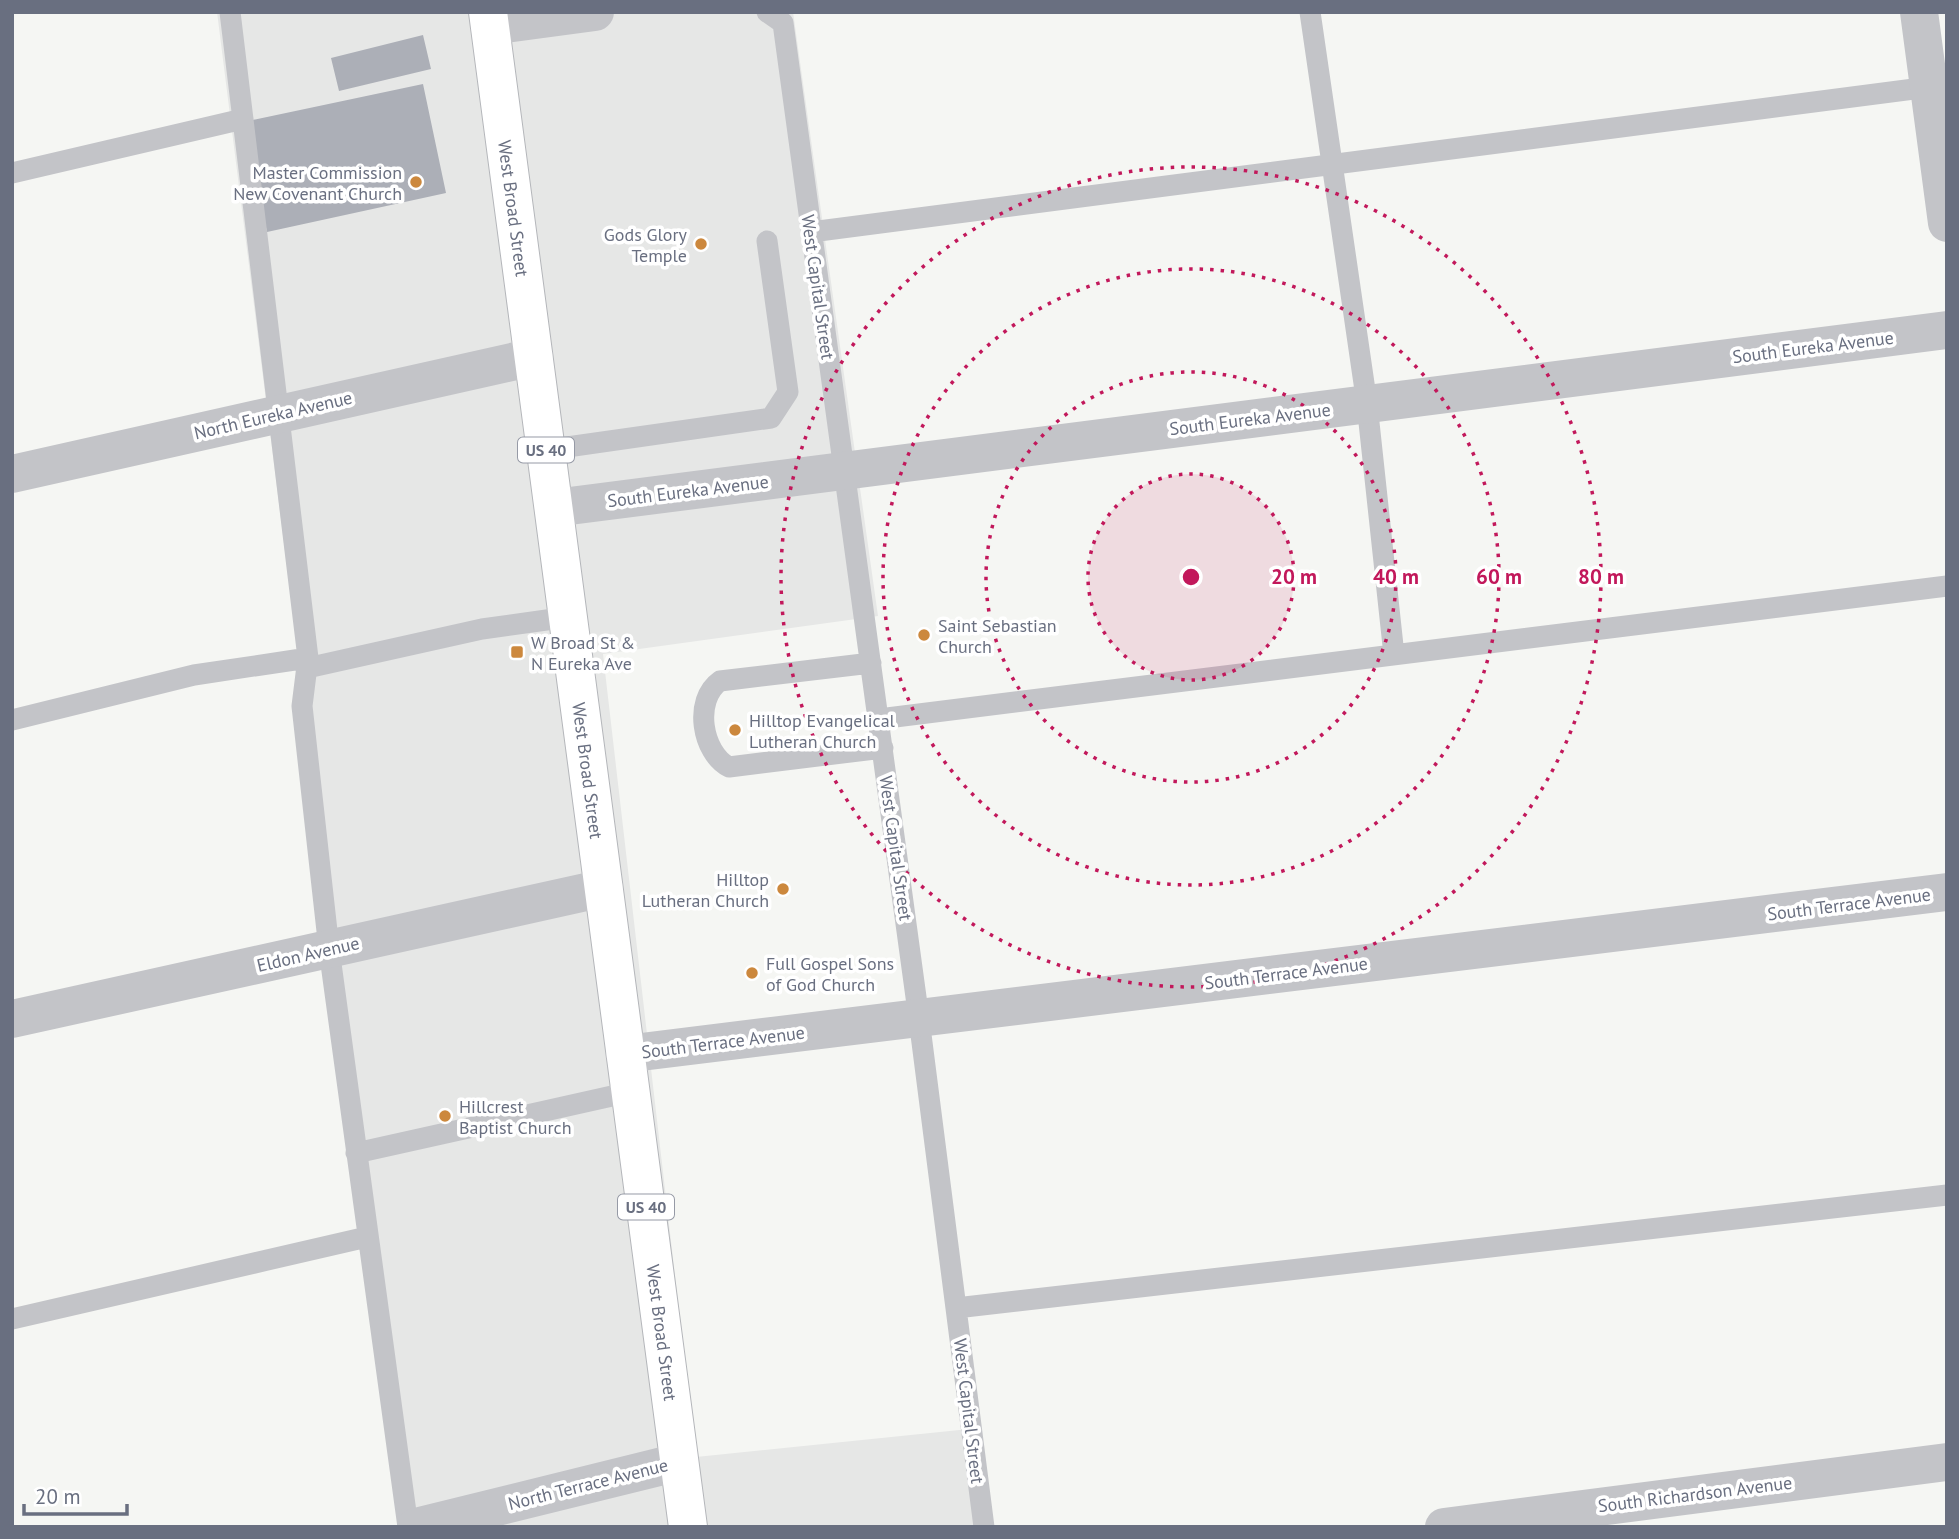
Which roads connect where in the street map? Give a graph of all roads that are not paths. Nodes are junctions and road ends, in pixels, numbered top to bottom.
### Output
1 (230, 12) edge
2 (595, 12) edge
3 (767, 12) edge
4 (1310, 12) edge
5 (1919, 12) edge
6 (489, 19) edge
7 (1938, 85) edge
8 (243, 119) junction
9 (1331, 164) junction
10 (12, 173) edge
11 (1947, 223) edge
12 (811, 232) junction
13 (767, 241) dead end
14 (1947, 330) edge
15 (534, 357) junction
16 (1367, 404) junction
17 (279, 414) junction
18 (546, 450) junction
19 (843, 471) junction
20 (12, 474) edge
21 (554, 508) junction
22 (1947, 586) edge
23 (568, 617) junction
24 (1394, 655) junction
25 (308, 663) junction
26 (870, 663) junction
27 (879, 719) junction
28 (12, 720) edge
29 (883, 748) junction
30 (604, 888) junction
31 (1947, 892) edge
32 (329, 949) junction
33 (12, 1019) edge
34 (919, 1019) junction
35 (625, 1054) junction
36 (630, 1092) junction
37 (356, 1153) junction
38 (1947, 1195) edge
39 (367, 1237) junction
40 (956, 1308) junction
41 (12, 1319) edge
42 (679, 1462) junction
43 (1947, 1462) edge
44 (408, 1527) edge
45 (416, 1527) edge
46 (688, 1527) edge
47 (984, 1527) edge
48 (1444, 1527) edge

1 - 8 lane
2 - 6 street
3 - 12 lane, West Capital Street
4 - 9 lane
5 - 7 street
6 - 15 main road, West Broad Street / US 40
7 - 9 lane
7 - 11 street
8 - 10 lane
8 - 17 lane
9 - 12 lane
9 - 16 lane
12 - 19 lane, West Capital Street
13 - 18 lane
14 - 16 street, South Eureka Avenue
15 - 17 street, North Eureka Avenue
15 - 18 main road, West Broad Street / US 40
16 - 19 street, South Eureka Avenue
16 - 24 lane
17 - 20 street, North Eureka Avenue
17 - 25 lane
18 - 21 main road, West Broad Street / US 40
19 - 21 street, South Eureka Avenue
19 - 26 lane, West Capital Street
21 - 23 main road, West Broad Street / US 40
22 - 24 lane
23 - 25 lane
23 - 30 main road, West Broad Street / US 40
24 - 27 lane
25 - 28 lane
25 - 32 lane
26 - 27 lane, West Capital Street
26 - 29 lane
27 - 29 lane, West Capital Street
29 - 34 lane, West Capital Street
30 - 32 street, Eldon Avenue
30 - 35 main road, West Broad Street / US 40
31 - 34 street, South Terrace Avenue
32 - 33 street, Eldon Avenue
32 - 37 lane
34 - 35 street, South Terrace Avenue
34 - 40 lane, West Capital Street
35 - 36 main road, West Broad Street / US 40
36 - 37 lane
36 - 42 main road, West Broad Street / US 40
37 - 39 lane
38 - 40 lane
39 - 41 lane
39 - 44 lane
40 - 47 lane, West Capital Street
42 - 45 street, North Terrace Avenue
42 - 46 main road, West Broad Street / US 40
43 - 48 street, South Richardson Avenue

